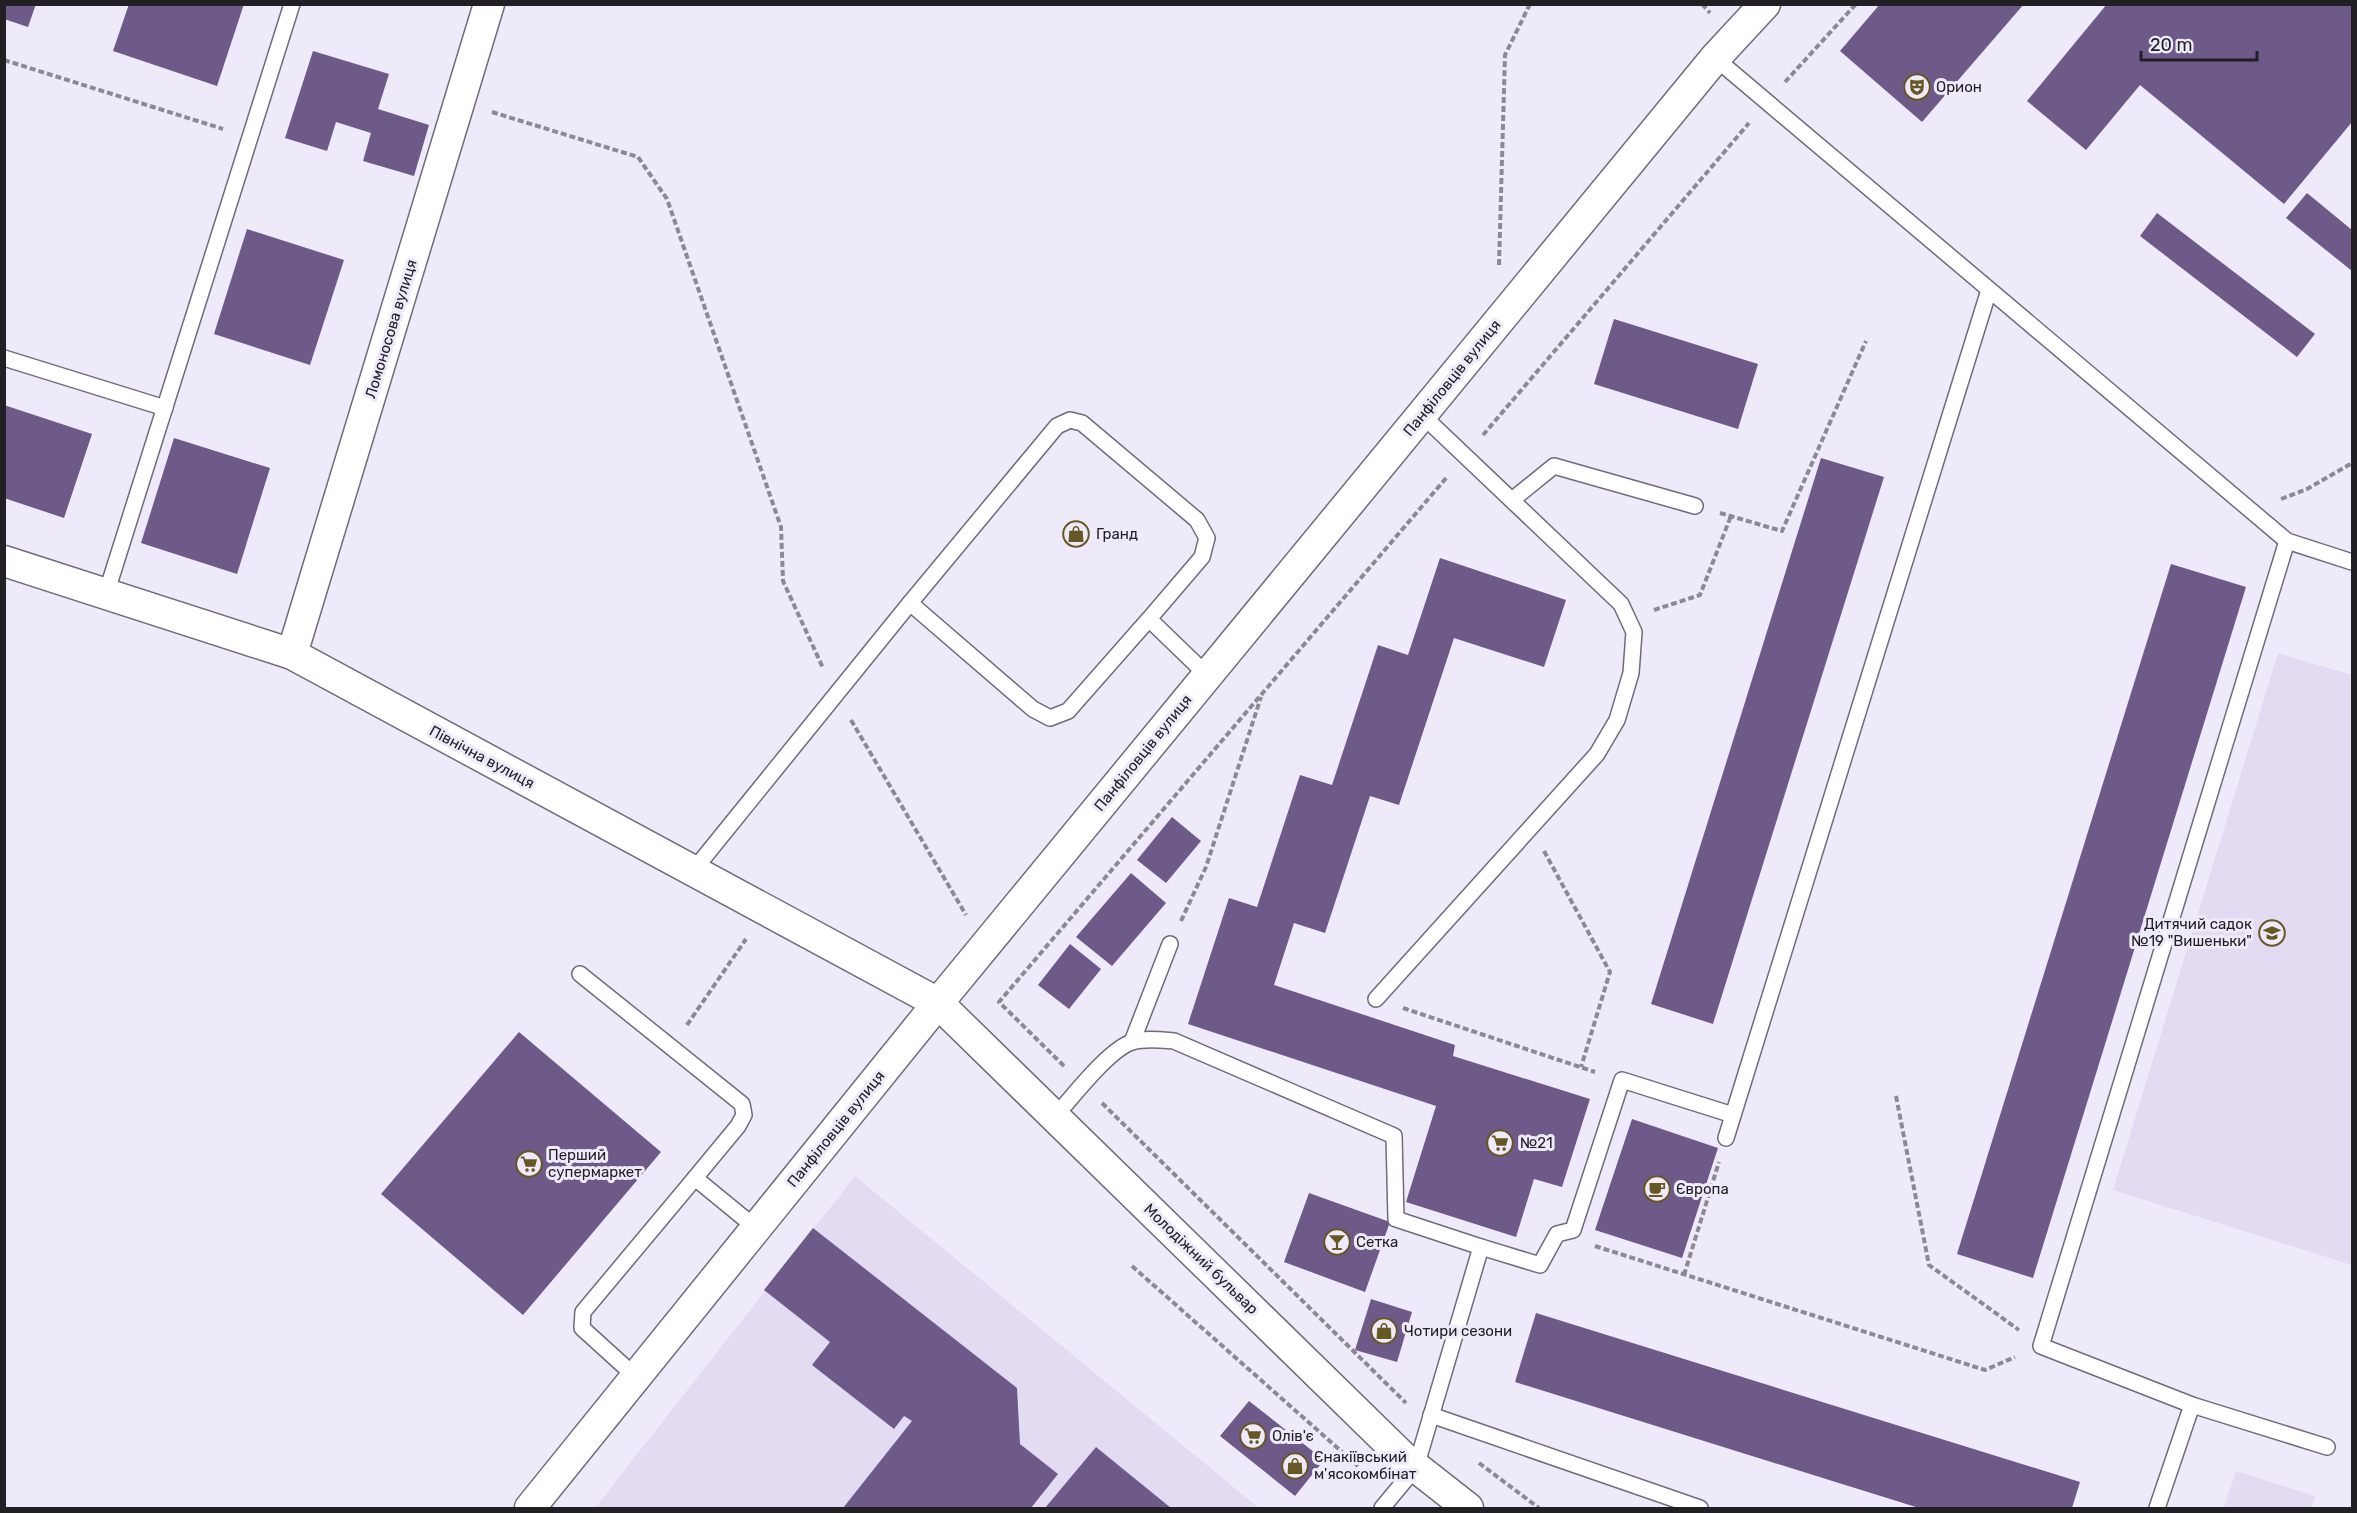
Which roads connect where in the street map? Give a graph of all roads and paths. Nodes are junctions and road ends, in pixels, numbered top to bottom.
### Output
1 (292, 4) edge
2 (489, 4) edge
3 (1530, 4) edge
4 (1765, 4) edge
5 (1856, 4) edge
6 (1715, 58) junction
7 (4, 60) edge
8 (1767, 101) junction
9 (460, 102) junction
10 (250, 138) junction
11 (1989, 290) junction
12 (1497, 322) junction
13 (1866, 341) dead end
14 (4, 358) edge
15 (165, 408) junction
16 (1422, 414) junction
17 (1465, 456) junction
18 (2352, 464) edge
19 (1512, 500) junction
20 (1695, 506) joint
21 (2251, 512) junction
22 (1731, 516) junction
23 (2287, 542) junction
24 (4, 561) edge
25 (2352, 562) edge
26 (106, 594) junction
27 (910, 603) junction
28 (1149, 619) junction
29 (1628, 619) junction
30 (292, 654) junction
31 (1207, 675) junction
32 (1262, 694) junction
33 (836, 695) junction
34 (1531, 827) junction
35 (693, 871) junction
36 (766, 909) junction
37 (1170, 944) joint
38 (984, 947) junction
39 (580, 974) dead end
40 (1376, 999) joint
41 (938, 1003) junction
42 (1132, 1042) junction
43 (672, 1048) junction
44 (1581, 1067) junction
45 (1622, 1080) junction
46 (1084, 1085) junction
47 (1896, 1096) dead end
48 (1733, 1115) junction
49 (1055, 1116) junction
50 (1726, 1138) joint
51 (695, 1178) junction
52 (756, 1228) junction
53 (1557, 1234) junction
54 (1481, 1247) junction
55 (1132, 1266) dead end
56 (1684, 1275) junction
57 (2041, 1346) junction
58 (636, 1377) junction
59 (2192, 1405) junction
60 (1430, 1420) junction
61 (2327, 1447) dead end
62 (1474, 1460) dead end
63 (1416, 1467) junction
64 (1392, 1496) junction
65 (530, 1509) edge
66 (1382, 1509) edge
67 (1468, 1509) edge
68 (1539, 1509) edge
69 (1700, 1509) edge
70 (2157, 1509) edge

1 - 10 lane
2 - 9 street, Ломоносова вулиця
3 - 12 path
4 - 6 street, Панфіловців вулиця
5 - 8 path
6 - 8 lane
6 - 12 street, Панфіловців вулиця
7 - 10 path
8 - 11 lane
8 - 17 path
9 - 30 street, Ломоносова вулиця
9 - 33 path
10 - 15 lane
11 - 21 lane
11 - 48 lane
12 - 16 street, Панфіловців вулиця
13 - 22 path
14 - 15 lane
15 - 26 lane
16 - 17 lane
16 - 31 street, Панфіловців вулиця
17 - 19 lane
17 - 32 path
18 - 21 path
19 - 20 lane
19 - 29 lane
20 - 22 path
21 - 23 lane
22 - 29 path
23 - 25 lane
23 - 57 lane
24 - 26 street, Північна вулиця
26 - 30 street, Північна вулиця
27 - 28 lane
27 - 28 lane
27 - 33 lane
28 - 31 lane
29 - 34 lane
30 - 35 street, Північна вулиця
31 - 38 street, Панфіловців вулиця
32 - 37 path
32 - 46 path
33 - 35 lane
33 - 38 path
34 - 40 lane
34 - 44 path
35 - 36 street, Північна вулиця
36 - 41 street, Північна вулиця
36 - 43 path
37 - 42 lane
38 - 41 street, Панфіловців вулиця
39 - 43 lane
40 - 44 path
41 - 49 street, Молодіжний бульвар
41 - 52 street, Панфіловців вулиця
42 - 46 lane
42 - 54 lane
43 - 51 lane
44 - 45 path
45 - 48 lane
45 - 53 lane
46 - 49 lane
46 - 60 path
47 - 57 path
48 - 50 lane
49 - 63 street, Молодіжний бульвар
50 - 56 path
51 - 52 lane
51 - 58 lane
52 - 58 street, Панфіловців вулиця
53 - 54 lane
53 - 56 path
54 - 60 lane
55 - 64 path
56 - 57 path
57 - 59 lane
58 - 65 street, Панфіловців вулиця
59 - 61 lane
59 - 70 lane
60 - 63 lane
60 - 69 lane
62 - 68 path
63 - 64 lane
63 - 67 street, Молодіжний бульвар
64 - 66 lane

